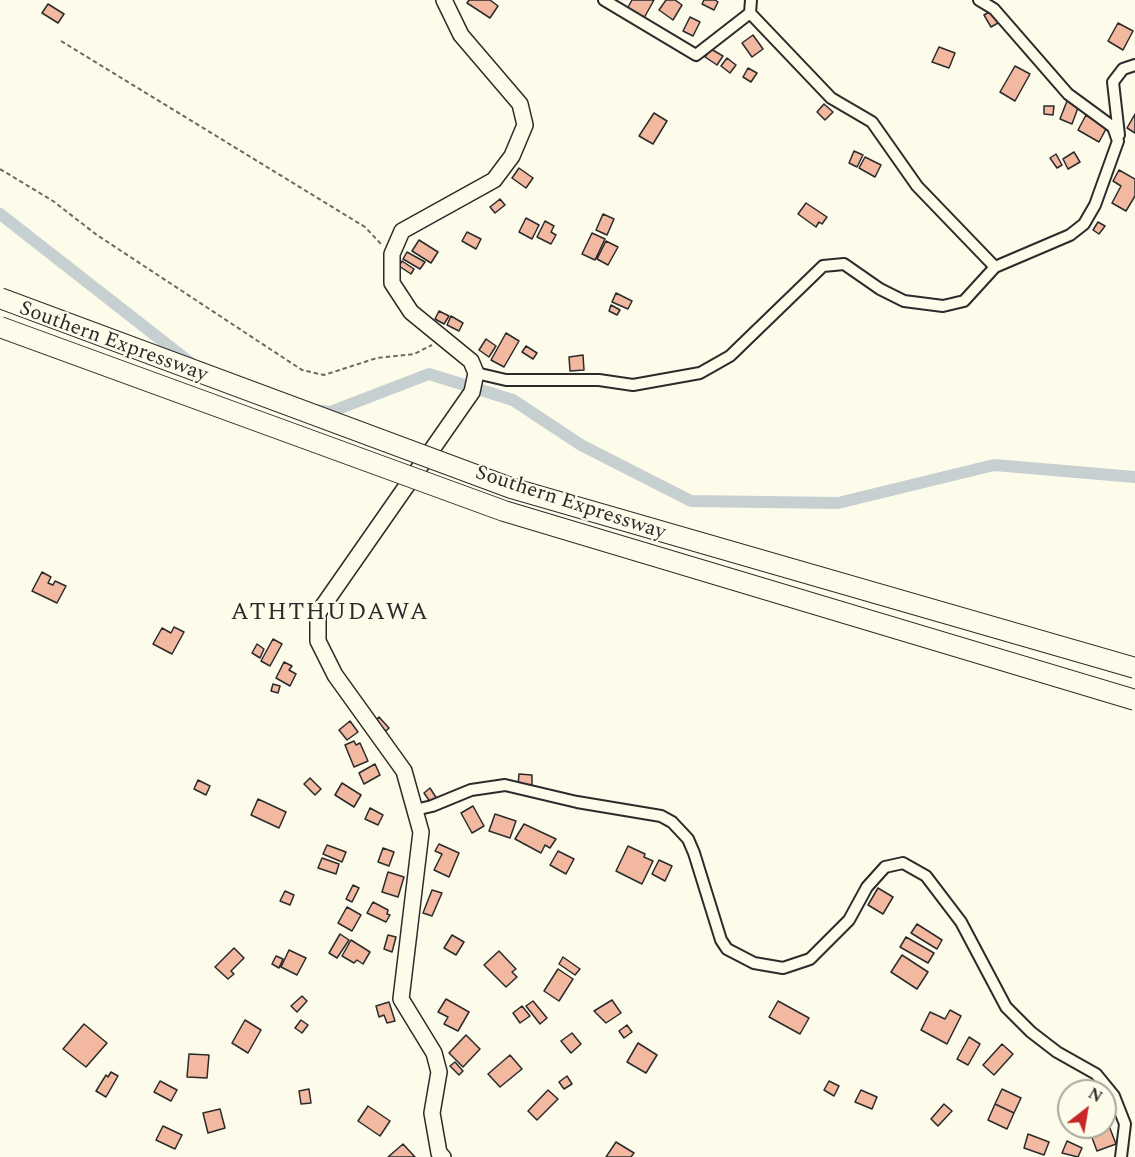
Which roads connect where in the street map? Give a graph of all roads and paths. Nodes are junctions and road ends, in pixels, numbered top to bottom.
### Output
1 (444, 0) edge
2 (604, 0) edge
3 (751, 0) edge
4 (979, 0) edge
5 (750, 14) junction
6 (61, 41) dead end
7 (1135, 65) edge
8 (1118, 141) junction
9 (0, 169) edge
10 (392, 254) junction
11 (995, 267) junction
12 (0, 297) edge
13 (0, 327) edge
14 (445, 339) junction
15 (475, 381) junction
16 (1135, 668) edge
17 (1135, 700) edge
18 (415, 810) junction
19 (443, 1157) edge
20 (1121, 1157) edge

1 - 10 street
2 - 5 street
3 - 5 street
4 - 8 street
5 - 11 street
6 - 10 path
7 - 8 street
8 - 11 street
9 - 14 path
10 - 14 street
11 - 15 street
12 - 16 highway, Southern Expressway, bridge
13 - 17 highway, Southern Expressway, bridge
14 - 15 street
15 - 18 street
18 - 19 street
18 - 20 street

